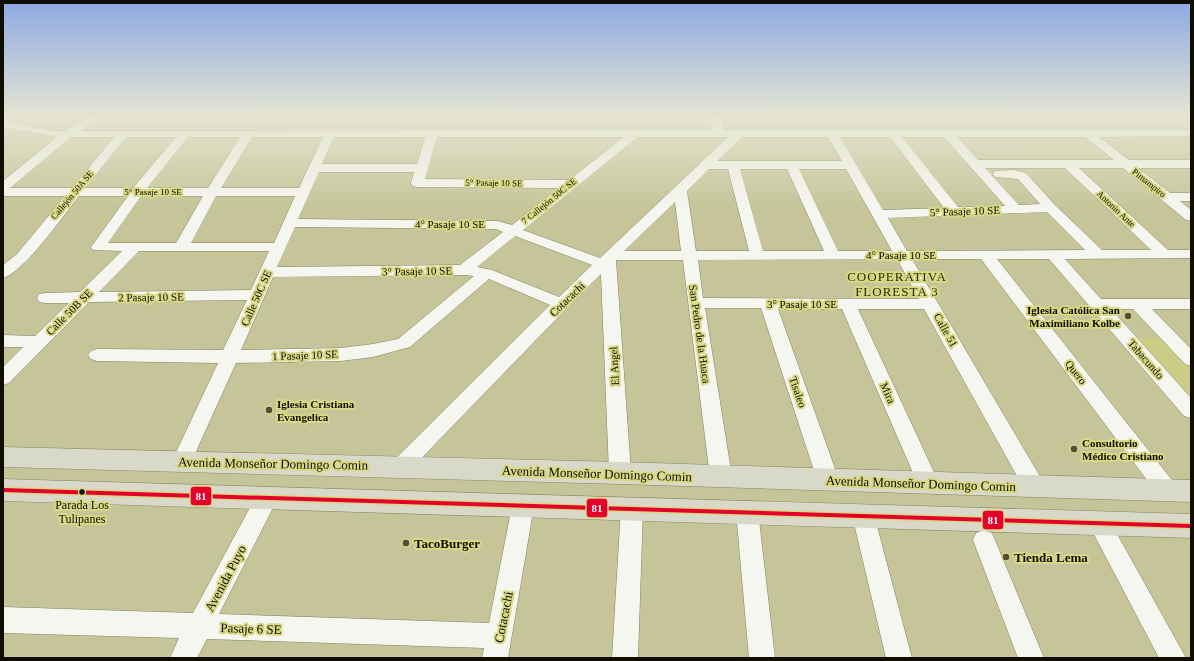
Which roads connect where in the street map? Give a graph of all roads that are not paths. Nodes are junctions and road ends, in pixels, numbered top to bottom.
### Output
1 (52, 147) edge
2 (112, 147) edge
3 (174, 147) edge
4 (240, 147) edge
5 (324, 147) edge
6 (428, 147) edge
7 (618, 147) edge
8 (725, 147) edge
9 (840, 147) edge
10 (904, 147) edge
11 (959, 147) edge
12 (1105, 147) edge
13 (1068, 164) junction
14 (1126, 164) junction
15 (1191, 164) edge
16 (706, 165) junction
17 (734, 165) junction
18 (791, 165) junction
19 (851, 165) junction
20 (315, 168) junction
21 (422, 168) junction
22 (979, 169) junction
23 (570, 184) junction
24 (3, 187) edge
25 (680, 190) junction
26 (3, 192) edge
27 (75, 192) junction
28 (137, 192) junction
29 (212, 192) junction
30 (304, 192) junction
31 (1166, 197) junction
32 (1191, 197) edge
33 (1050, 208) junction
34 (1015, 209) junction
35 (954, 211) junction
36 (879, 214) junction
37 (1191, 217) edge
38 (290, 223) junction
39 (513, 230) junction
40 (135, 247) junction
41 (181, 247) junction
42 (279, 247) junction
43 (985, 254) junction
44 (1053, 254) junction
45 (1098, 254) junction
46 (1164, 254) junction
47 (1191, 254) edge
48 (689, 255) junction
49 (757, 255) junction
50 (833, 255) junction
51 (902, 255) junction
52 (3, 257) edge
53 (22, 257) junction
54 (607, 260) junction
55 (464, 270) junction
56 (267, 272) junction
57 (3, 273) edge
58 (487, 274) junction
59 (257, 295) junction
60 (45, 298) dead end
61 (84, 298) junction
62 (696, 303) junction
63 (561, 304) junction
64 (768, 304) junction
65 (848, 304) junction
66 (932, 304) junction
67 (1098, 304) junction
68 (1137, 304) junction
69 (1191, 304) edge
70 (3, 341) edge
71 (40, 342) junction
72 (98, 355) dead end
73 (229, 357) junction
74 (1191, 360) edge
75 (3, 378) edge
76 (1191, 411) edge
77 (3, 457) edge
78 (182, 461) junction
79 (400, 466) junction
80 (620, 473) junction
81 (721, 477) junction
82 (828, 480) junction
83 (928, 483) junction
84 (1034, 486) junction
85 (3, 490) edge
86 (1179, 491) edge
87 (267, 498) junction
88 (523, 506) junction
89 (632, 508) junction
90 (747, 511) junction
91 (863, 515) junction
92 (1099, 523) junction
93 (1191, 526) edge
94 (984, 540) dead end
95 (3, 620) edge
96 (199, 626) junction
97 (497, 647) edge
98 (183, 658) edge
99 (625, 658) edge
100 (762, 658) edge
101 (899, 658) edge
102 (1030, 658) edge
103 (1173, 658) edge

1 - 24 street
2 - 27 street, Callejón 50A SE
3 - 28 street
4 - 29 street
5 - 20 street, Calle 50C SE
6 - 21 street
7 - 23 street, 7 Callejón 50C SE
8 - 16 street, Cotacachi
9 - 19 street, Calle 51
10 - 35 street
11 - 22 street
12 - 14 street, Pimampiro
13 - 14 street
13 - 22 street
13 - 46 street, Antonio Ante
14 - 15 street
14 - 31 street, Pimampiro
16 - 17 street
16 - 25 street, Cotacachi
17 - 18 street
17 - 49 street
18 - 19 street
18 - 50 street
19 - 36 street, Calle 51
20 - 21 street
20 - 30 street, Calle 50C SE
21 - 23 street, 5° Pasaje 10 SE
22 - 33 street
22 - 34 street
23 - 39 street, 7 Callejón 50C SE
25 - 48 street, San Pedro de la Huaca
25 - 54 street, Cotacachi
26 - 27 street, 5° Pasaje 10 SE
27 - 28 street, 5° Pasaje 10 SE
27 - 53 street, Callejón 50A SE
28 - 29 street, 5° Pasaje 10 SE
28 - 40 street
29 - 30 street, 5° Pasaje 10 SE
29 - 41 street
30 - 38 street, Calle 50C SE
31 - 32 street
31 - 37 street, Pimampiro
33 - 34 street, 5° Pasaje 10 SE
33 - 45 street
34 - 35 street, 5° Pasaje 10 SE
35 - 36 street, 5° Pasaje 10 SE
36 - 51 street, Calle 51
38 - 39 street, 4° Pasaje 10 SE
38 - 42 street, Calle 50C SE
39 - 54 street, 4° Pasaje 10 SE
39 - 55 street, 7 Callejón 50C SE
40 - 41 street
40 - 61 street, Calle 50B SE
41 - 42 street
42 - 56 street, Calle 50C SE
43 - 44 street, 4° Pasaje 10 SE
43 - 51 street, 4° Pasaje 10 SE
43 - 86 street, Quero
44 - 45 street, 4° Pasaje 10 SE
44 - 67 street, Tabacundo
45 - 46 street, 4° Pasaje 10 SE
46 - 47 street, 4° Pasaje 10 SE
48 - 49 street, 4° Pasaje 10 SE
48 - 54 street, 4° Pasaje 10 SE
48 - 62 street, San Pedro de la Huaca
49 - 50 street, 4° Pasaje 10 SE
50 - 51 street, 4° Pasaje 10 SE
51 - 66 street, Calle 51
52 - 53 street
53 - 57 street, Callejón 50A SE
54 - 63 street, Cotacachi
54 - 80 street, El Angel
55 - 56 street, 3° Pasaje 10 SE
55 - 58 street, 3° Pasaje 10 SE
56 - 59 street, Calle 50C SE
58 - 63 street, 3° Pasaje 10 SE
58 - 73 street, 1 Pasaje 10 SE
59 - 61 street, 2 Pasaje 10 SE
59 - 73 street, Calle 50C SE
60 - 61 street, 2 Pasaje 10 SE
61 - 71 street, Calle 50B SE
62 - 64 street, 3° Pasaje 10 SE
62 - 81 street, San Pedro de la Huaca
63 - 79 street, Cotacachi
64 - 65 street, 3° Pasaje 10 SE
64 - 82 street, Tisaleo
65 - 66 street, 3° Pasaje 10 SE
65 - 83 street, Mira
66 - 84 street, Calle 51
67 - 68 street
67 - 76 street, Tabacundo
68 - 69 street
68 - 74 street
70 - 71 street
71 - 75 street, Calle 50B SE
72 - 73 street, 1 Pasaje 10 SE
73 - 78 street, Calle 50C SE
77 - 78 main road, Avenida Monseñor Domingo Comin
78 - 79 main road, Avenida Monseñor Domingo Comin
79 - 80 main road, Avenida Monseñor Domingo Comin
80 - 81 main road, Avenida Monseñor Domingo Comin
81 - 82 main road, Avenida Monseñor Domingo Comin
82 - 83 main road, Avenida Monseñor Domingo Comin
83 - 84 main road, Avenida Monseñor Domingo Comin
84 - 86 main road, Avenida Monseñor Domingo Comin
85 - 87 main road
87 - 88 main road
87 - 96 street, Avenida Puyo
88 - 89 main road
88 - 97 street, Cotacachi
89 - 90 main road
89 - 99 street
90 - 91 main road
90 - 100 street
91 - 92 main road
91 - 101 street
92 - 93 main road
92 - 103 street
94 - 102 street
95 - 96 street, Pasaje 6 SE
96 - 97 street, Pasaje 6 SE
96 - 98 street, Avenida Puyo

